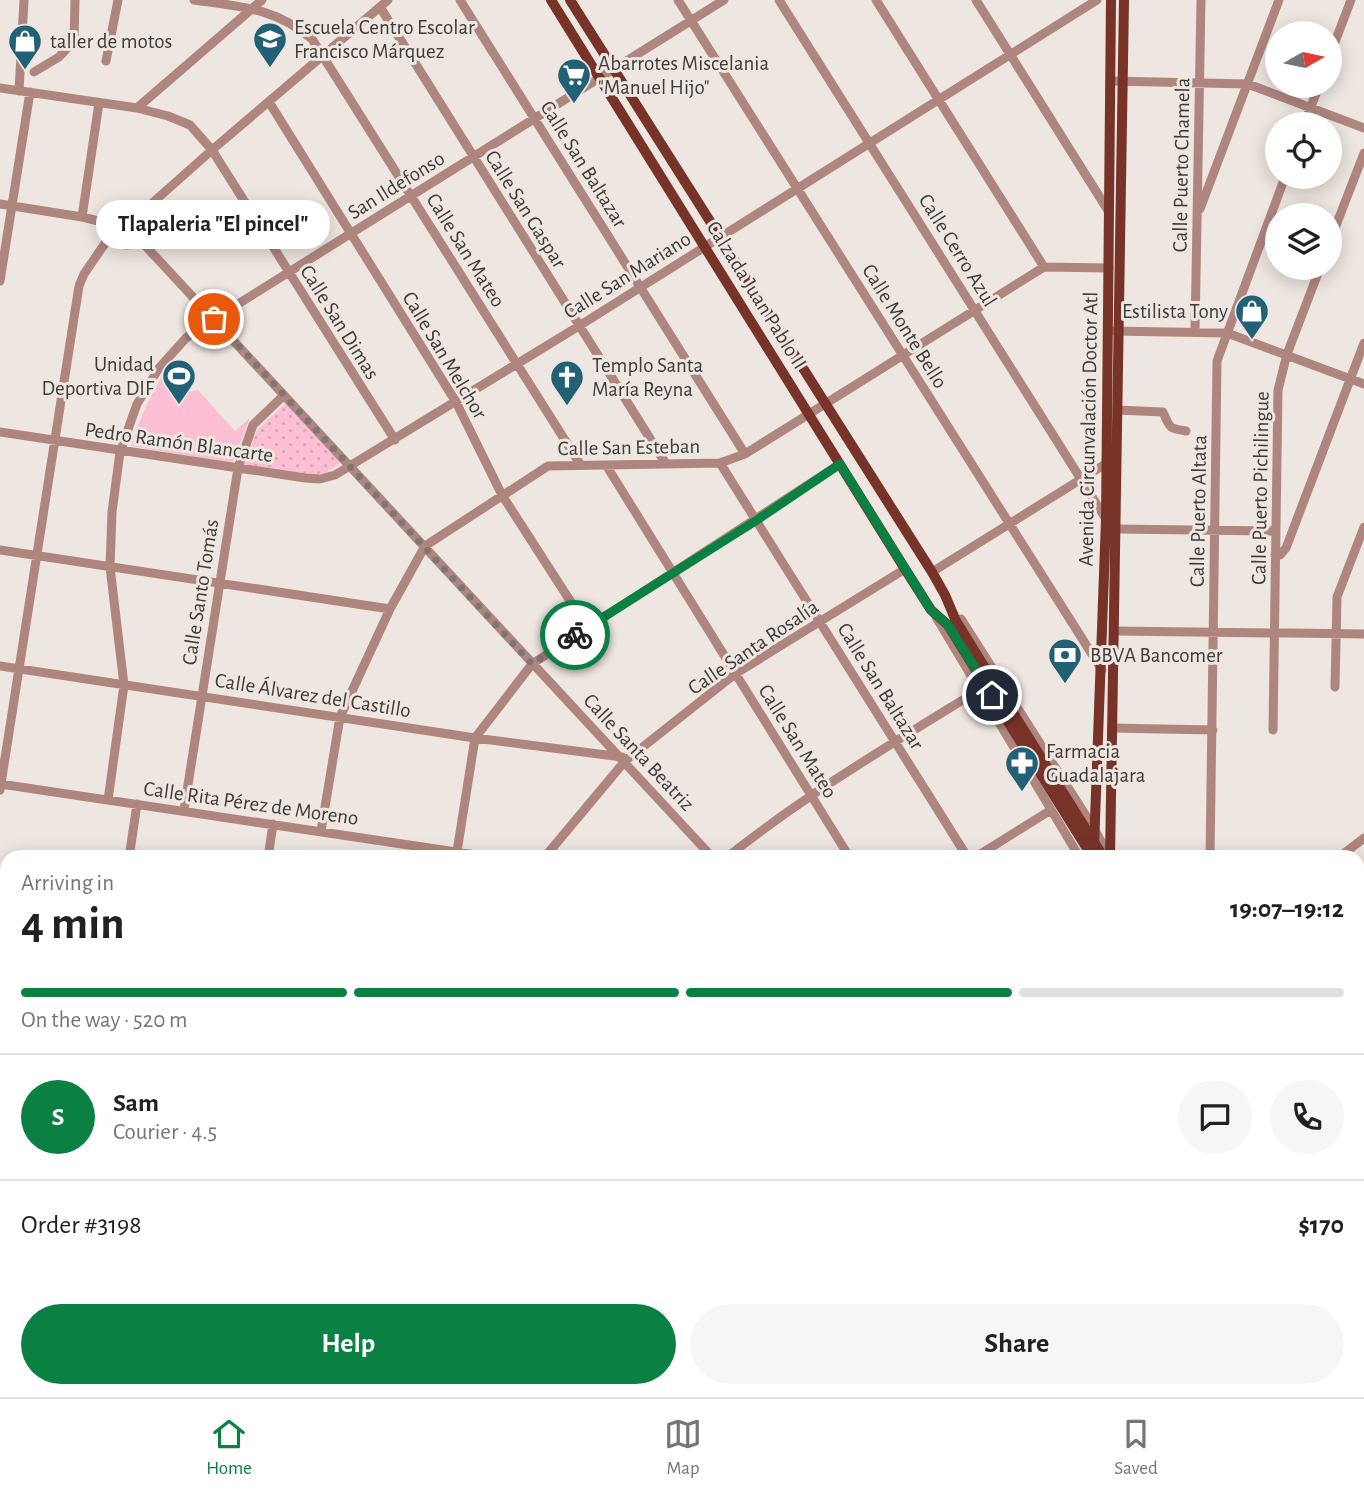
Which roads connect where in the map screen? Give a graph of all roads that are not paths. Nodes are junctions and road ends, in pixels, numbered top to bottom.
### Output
1 (24, 0) edge
2 (75, 0) edge
3 (118, 0) edge
4 (194, 0) edge
5 (262, 0) edge
6 (388, 0) edge
7 (460, 0) edge
8 (551, 0) edge
9 (570, 0) edge
10 (678, 0) edge
11 (724, 0) edge
12 (779, 0) edge
13 (876, 0) edge
14 (976, 0) edge
15 (1075, 0) edge
16 (1097, 0) edge
17 (1111, 0) edge
18 (1124, 0) edge
19 (1279, 0) edge
20 (1350, 0) edge
21 (1203, 1) edge
22 (380, 7) junction
23 (252, 9) junction
24 (1081, 10) junction
25 (691, 21) junction
26 (1342, 22) edge
27 (324, 55) junction
28 (1010, 55) junction
29 (106, 61) dead end
30 (613, 70) junction
31 (34, 72) dead end
32 (600, 78) junction
33 (1110, 81) junction
34 (1122, 81) junction
35 (1199, 83) junction
36 (1248, 84) junction
37 (0, 88) edge
38 (19, 90) junction
39 (30, 92) junction
40 (1314, 98) edge
41 (939, 100) junction
42 (269, 102) junction
43 (99, 103) junction
44 (137, 108) junction
45 (1310, 108) junction
46 (1308, 112) edge
47 (534, 119) junction
48 (1364, 128) edge
49 (870, 143) junction
50 (212, 150) junction
51 (1364, 153) edge
52 (473, 158) junction
53 (797, 189) junction
54 (1281, 189) edge
55 (411, 197) junction
56 (0, 204) edge
57 (12, 206) junction
58 (1342, 210) edge
59 (141, 213) junction
60 (1110, 214) junction
61 (82, 217) junction
62 (1197, 217) junction
63 (107, 223) junction
64 (350, 234) junction
65 (110, 236) junction
66 (719, 237) junction
67 (140, 240) junction
68 (705, 247) junction
69 (1044, 267) junction
70 (1109, 268) junction
71 (288, 273) junction
72 (1315, 280) edge
73 (0, 281) edge
74 (640, 287) junction
75 (975, 311) junction
76 (214, 319) junction
77 (579, 326) junction
78 (1195, 331) junction
79 (1114, 332) junction
80 (1227, 333) junction
81 (1364, 343) edge
82 (1287, 354) junction
83 (903, 356) junction
84 (517, 364) junction
85 (1351, 378) junction
86 (1364, 384) edge
87 (284, 395) junction
88 (456, 402) junction
89 (825, 404) junction
90 (1117, 410) junction
91 (809, 414) junction
92 (1186, 431) dead end
93 (0, 432) edge
94 (395, 440) junction
95 (54, 441) junction
96 (120, 452) junction
97 (745, 454) junction
98 (720, 463) junction
99 (1107, 463) junction
100 (580, 464) junction
101 (666, 464) junction
102 (840, 464) junction
103 (606, 465) junction
104 (351, 466) junction
105 (238, 468) junction
106 (1081, 479) junction
107 (502, 495) junction
108 (1106, 519) junction
109 (757, 520) junction
110 (1008, 524) junction
111 (1364, 527) edge
112 (1115, 530) junction
113 (1216, 531) junction
114 (1276, 531) junction
115 (425, 546) junction
116 (0, 550) edge
117 (36, 555) junction
118 (1275, 555) junction
119 (110, 567) junction
120 (905, 569) junction
121 (932, 572) junction
122 (673, 574) junction
123 (218, 582) junction
124 (946, 595) junction
125 (390, 609) junction
126 (931, 610) junction
127 (820, 622) junction
128 (587, 627) junction
129 (1114, 631) junction
130 (1214, 631) junction
131 (1275, 632) junction
132 (1336, 633) junction
133 (1364, 634) edge
134 (532, 664) junction
135 (0, 666) edge
136 (19, 669) junction
137 (981, 670) junction
138 (1102, 670) junction
139 (735, 674) junction
140 (124, 685) junction
141 (1335, 687) dead end
142 (979, 690) junction
143 (201, 695) junction
144 (340, 718) junction
145 (1112, 728) junction
146 (1213, 730) junction
147 (1273, 730) dead end
148 (475, 738) junction
149 (895, 742) junction
150 (624, 759) junction
151 (0, 786) edge
152 (811, 796) junction
153 (108, 800) junction
154 (137, 804) junction
155 (184, 810) junction
156 (1051, 810) junction
157 (1084, 814) junction
158 (273, 824) junction
159 (1095, 830) junction
160 (321, 831) junction
161 (1064, 832) junction
162 (1364, 838) edge
163 (130, 850) edge
164 (269, 850) edge
165 (429, 850) edge
166 (458, 850) edge
167 (550, 850) edge
168 (706, 850) edge
169 (736, 850) edge
170 (845, 850) edge
171 (963, 850) edge
172 (987, 850) edge
173 (1075, 850) edge
174 (1088, 850) edge
175 (1094, 850) edge
176 (1099, 850) edge
177 (1106, 850) edge
178 (1110, 850) edge
179 (1210, 850) edge
180 (1348, 850) edge

1 - 38 street
2 - 31 street
3 - 29 street
4 - 23 street, Calle San Mateo
5 - 23 street
6 - 22 street
7 - 47 street, Calle San Baltazar
8 - 32 main road, Calzada Juan Pablo II
9 - 30 main road, Calzada Juan Pablo II
10 - 25 street, Calle Monte Bello
11 - 25 street, San Ildefonso
12 - 49 street, Calle Cerro Azul
13 - 41 street
14 - 28 street
15 - 24 street
16 - 24 street, Calle San Mariano
17 - 33 main road, Avenida Circunvalación Doctor Atl
18 - 34 main road, Avenida Circunvalación Doctor Atl
19 - 36 street
20 - 26 street
21 - 35 street, Calle Puerto Chamela
22 - 27 street
22 - 52 street, Calle San Gaspar
23 - 27 street, Calle San Mateo
23 - 44 street
24 - 28 street, Calle San Mariano
25 - 30 street, San Ildefonso
25 - 53 street, Calle Monte Bello
27 - 42 street
27 - 55 street, Calle San Mateo
28 - 41 street, Calle San Mariano
28 - 60 street
30 - 32 street, San Ildefonso
30 - 66 main road, Calzada Juan Pablo II
32 - 47 street, San Ildefonso
32 - 68 main road, Calzada Juan Pablo II
33 - 34 street
33 - 60 main road, Avenida Circunvalación Doctor Atl
34 - 35 street
34 - 79 main road, Avenida Circunvalación Doctor Atl
35 - 36 street
35 - 62 street, Calle Puerto Chamela
36 - 45 street
36 - 62 street
37 - 38 street, Calle San Dimas
38 - 39 street, Calle San Dimas
39 - 43 street, Calle San Dimas
39 - 57 street
40 - 45 street
41 - 49 street, Calle San Mariano
41 - 69 street
42 - 50 street
42 - 64 street, Calle San Melchor
43 - 44 street, Calle San Dimas
43 - 61 street
44 - 50 street, Calle San Dimas
45 - 46 street
45 - 48 street
47 - 52 street, San Ildefonso
47 - 74 street, Calle San Baltazar
49 - 53 street, Calle San Mariano
49 - 75 street, Calle Cerro Azul
50 - 59 street
50 - 71 street, Calle San Dimas
51 - 58 street
52 - 55 street, San Ildefonso
52 - 77 street, Calle San Gaspar
53 - 66 street, Calle San Mariano
53 - 83 street, Calle Monte Bello
54 - 80 street, Calle Puerto Altata
55 - 64 street, San Ildefonso
55 - 84 street, Calle San Mateo
56 - 57 street
57 - 61 street
57 - 73 street
59 - 63 street
59 - 67 street
60 - 70 main road, Avenida Circunvalación Doctor Atl
61 - 63 street
62 - 78 street, Calle Puerto Chamela
63 - 65 street
64 - 71 street, San Ildefonso
64 - 88 street, Calle San Melchor
65 - 67 street
65 - 95 street
66 - 68 street, Calle San Mariano
66 - 89 main road, Calzada Juan Pablo II
67 - 76 street, Calle Santa Beatriz
68 - 74 street, Calle San Mariano
68 - 91 main road, Calzada Juan Pablo II
69 - 70 street
69 - 75 street, Calle San Esteban
70 - 79 main road, Avenida Circunvalación Doctor Atl
71 - 76 street, San Ildefonso
71 - 94 street, Calle San Dimas
72 - 82 street, Calle Puerto Pichilingue
74 - 77 street, Calle San Mariano
74 - 97 street, Calle San Baltazar
75 - 83 street, Calle San Esteban
75 - 106 street, Calle Cerro Azul
76 - 87 street, Calle Santa Beatriz
76 - 96 street, San Ildefonso
77 - 84 street, Calle San Mariano
77 - 101 street, Calle San Gaspar
78 - 79 street
78 - 80 street
79 - 90 main road, Avenida Circunvalación Doctor Atl
79 - 99 main road, Avenida Circunvalación Doctor Atl
80 - 82 street
80 - 113 street, Calle Puerto Altata
81 - 85 street
82 - 85 street
82 - 114 street, Calle Puerto Pichilingue
83 - 89 street, Calle San Esteban
83 - 110 street, Calle Monte Bello
84 - 88 street, Calle San Mariano
84 - 100 street, Calle San Mateo
85 - 86 street
85 - 118 street
87 - 104 street, Calle Santa Beatriz
87 - 105 street, Calle Santo Tomás
88 - 94 street, Calle San Mariano
88 - 107 street, Calle San Melchor
89 - 91 street, Calle San Esteban
89 - 121 main road, Calzada Juan Pablo II
90 - 92 street
90 - 112 main road, Avenida Circunvalación Doctor Atl
91 - 97 street, Calle San Esteban
91 - 102 main road, Calzada Juan Pablo II
93 - 95 street, Pedro Ramón Blancarte
94 - 104 street, Calle San Mariano
95 - 96 street, Pedro Ramón Blancarte
95 - 117 street
96 - 105 street, Pedro Ramón Blancarte
96 - 119 street, San Ildefonso
97 - 98 street, Calle San Esteban
98 - 101 street, Calle San Esteban
98 - 109 street, Calle San Baltazar
99 - 106 street
99 - 108 main road, Avenida Circunvalación Doctor Atl
100 - 103 street, Calle San Esteban
100 - 107 street, Calle San Esteban
101 - 103 street, Calle San Esteban
102 - 109 street
102 - 120 main road, Calzada Juan Pablo II
103 - 122 street, Calle San Mateo
104 - 105 street, Pedro Ramón Blancarte
104 - 115 street, Calle Santa Beatriz
105 - 123 street, Calle Santo Tomás
106 - 108 street, Calle Cerro Azul
106 - 110 street
107 - 115 street, Calle San Esteban
107 - 128 street, Calle San Melchor
108 - 138 main road, Avenida Circunvalación Doctor Atl
109 - 122 street
109 - 127 street, Calle San Baltazar
110 - 121 street
110 - 138 street, Calle Monte Bello
111 - 132 street
112 - 113 street
112 - 129 main road, Avenida Circunvalación Doctor Atl
113 - 114 street
113 - 130 street, Calle Puerto Altata
114 - 118 street, Calle Puerto Pichilingue
115 - 125 street, Calle San Esteban
115 - 134 street, Calle Santa Beatriz
116 - 117 street
117 - 119 street
117 - 136 street
118 - 131 street, Calle Puerto Pichilingue
119 - 123 street
119 - 140 street, San Ildefonso
120 - 126 main road, Calzada Juan Pablo II
120 - 127 street, Calle Santa Rosalía
121 - 124 main road, Calzada Juan Pablo II
122 - 128 street
122 - 139 street, Calle San Mateo
123 - 125 street
123 - 143 street, Calle Santo Tomás
124 - 137 main road, Calzada Juan Pablo II
124 - 157 street, Calzada Juan Pablo II
125 - 144 street, Calle San Esteban
126 - 137 main road, Calzada Juan Pablo II
126 - 142 street, Calzada Juan Pablo II
127 - 139 street, Calle Santa Rosalía
127 - 149 street, Calle San Baltazar
128 - 134 street
129 - 130 street
129 - 145 main road, Avenida Circunvalación Doctor Atl
130 - 131 street
130 - 146 street, Calle Puerto Altata
131 - 132 street
131 - 147 street, Calle Puerto Pichilingue
132 - 133 street
132 - 141 street
134 - 148 street
134 - 150 street, Calle Santa Beatriz
135 - 136 street, Calle Álvarez del Castillo
136 - 140 street, Calle Álvarez del Castillo
136 - 151 street
137 - 174 main road, Calzada Juan Pablo II, bridge
137 - 176 main road, Calzada Juan Pablo II, bridge
138 - 159 main road, Avenida Circunvalación Doctor Atl
139 - 150 street, Calle Santa Rosalía
139 - 152 street, Calle San Mateo
140 - 143 street, Calle Álvarez del Castillo
140 - 153 street, San Ildefonso
142 - 149 street
142 - 156 street, Calzada Juan Pablo II
143 - 144 street, Calle Álvarez del Castillo
143 - 155 street, Calle Santo Tomás
144 - 148 street, Calle Álvarez del Castillo
144 - 160 street, Calle San Esteban
145 - 146 street
145 - 178 main road, Avenida Circunvalación Doctor Atl
146 - 179 street, Calle Puerto Altata
148 - 150 street, Calle Álvarez del Castillo
148 - 166 street
149 - 152 street
149 - 171 street, Calle San Baltazar
150 - 167 street, Calle Santa Rosalía
150 - 168 street, Calle Santa Beatriz
151 - 153 street, Calle Rita Pérez de Moreno
152 - 169 street
152 - 170 street, Calle San Mateo
153 - 154 street, Calle Rita Pérez de Moreno
154 - 155 street, Calle Rita Pérez de Moreno
154 - 163 street
155 - 158 street, Calle Rita Pérez de Moreno
156 - 161 street, Calzada Juan Pablo II
156 - 172 street
157 - 159 street, Calzada Juan Pablo II
157 - 161 street
158 - 160 street, Calle Rita Pérez de Moreno
158 - 164 street
159 - 175 main road, Avenida Circunvalación Doctor Atl
159 - 177 street, Calzada Juan Pablo II
160 - 165 street, Calle Rita Pérez de Moreno
161 - 173 street, Calzada Juan Pablo II
162 - 180 street

